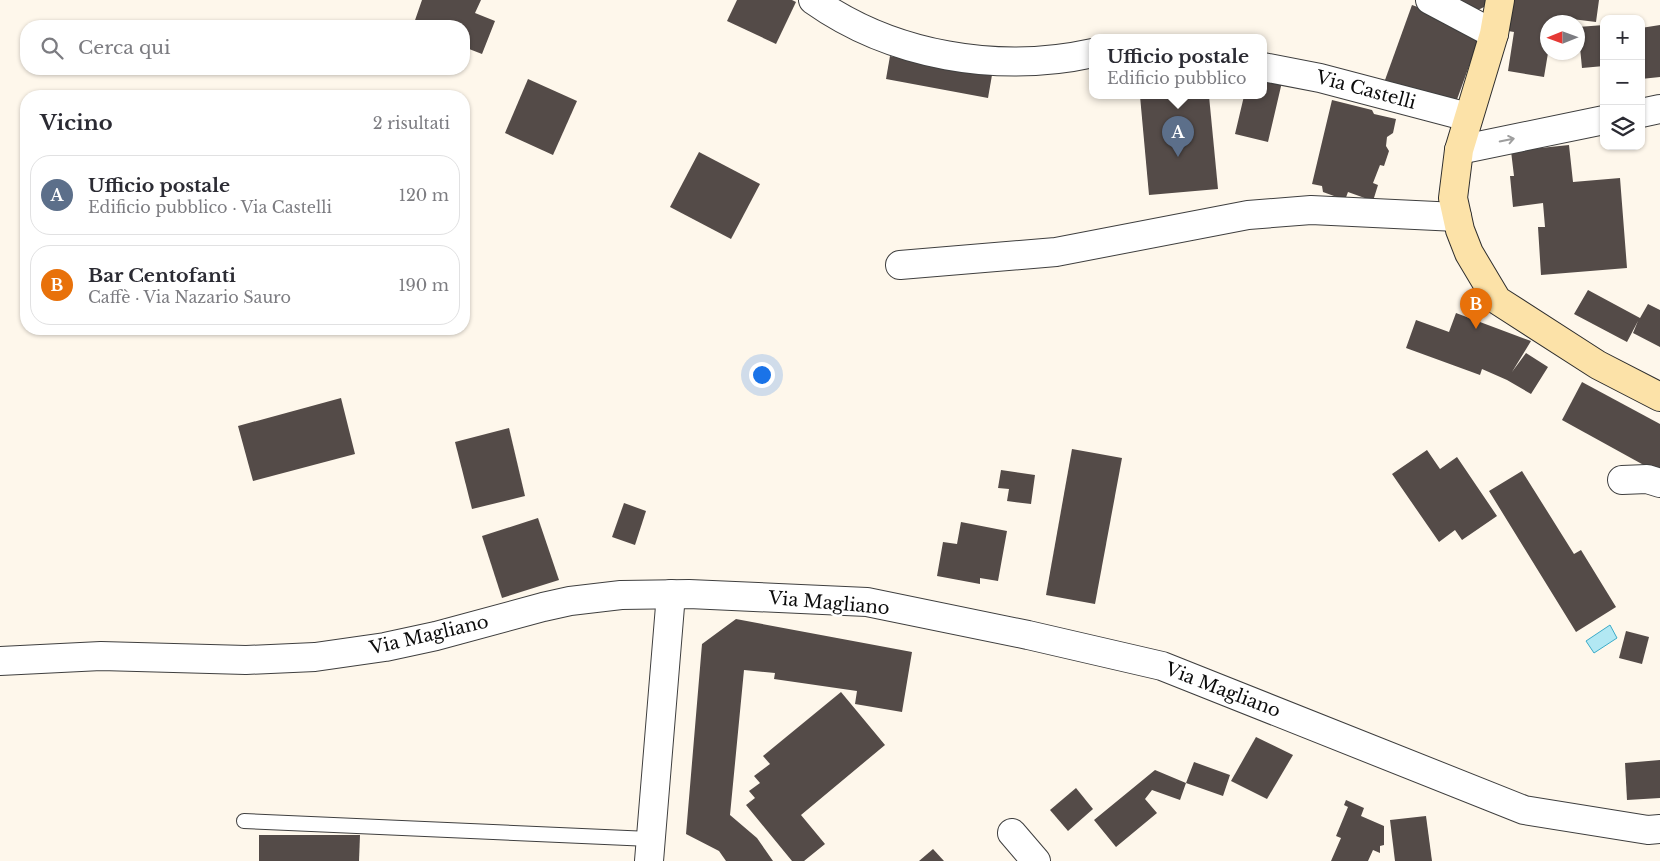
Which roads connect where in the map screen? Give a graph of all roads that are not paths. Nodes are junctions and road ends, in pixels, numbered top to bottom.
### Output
1 (813, 0) edge
2 (1430, 0) edge
3 (1500, 0) edge
4 (1494, 34) junction
5 (1089, 54) edge
6 (1267, 68) edge
7 (1660, 109) edge
8 (1645, 112) edge
9 (1468, 117) junction
10 (1600, 121) edge
11 (1459, 150) junction
12 (1458, 217) junction
13 (900, 265) dead end
14 (1660, 397) edge
15 (1622, 480) dead end
16 (1660, 483) edge
17 (671, 594) junction
18 (0, 661) edge
19 (244, 821) dead end
20 (1660, 830) edge
21 (1012, 833) dead end
22 (649, 850) edge
23 (1036, 861) edge

1 - 5 street
2 - 4 street
3 - 4 street
4 - 9 street
6 - 9 street, Via Castelli
7 - 8 street
9 - 11 street
11 -> 10 street
11 - 12 street
12 - 13 street
12 - 14 street
15 - 16 street
17 - 18 street, Via Magliano
17 - 20 street, Via Magliano
17 - 22 street
19 - 22 lane
21 - 23 street

